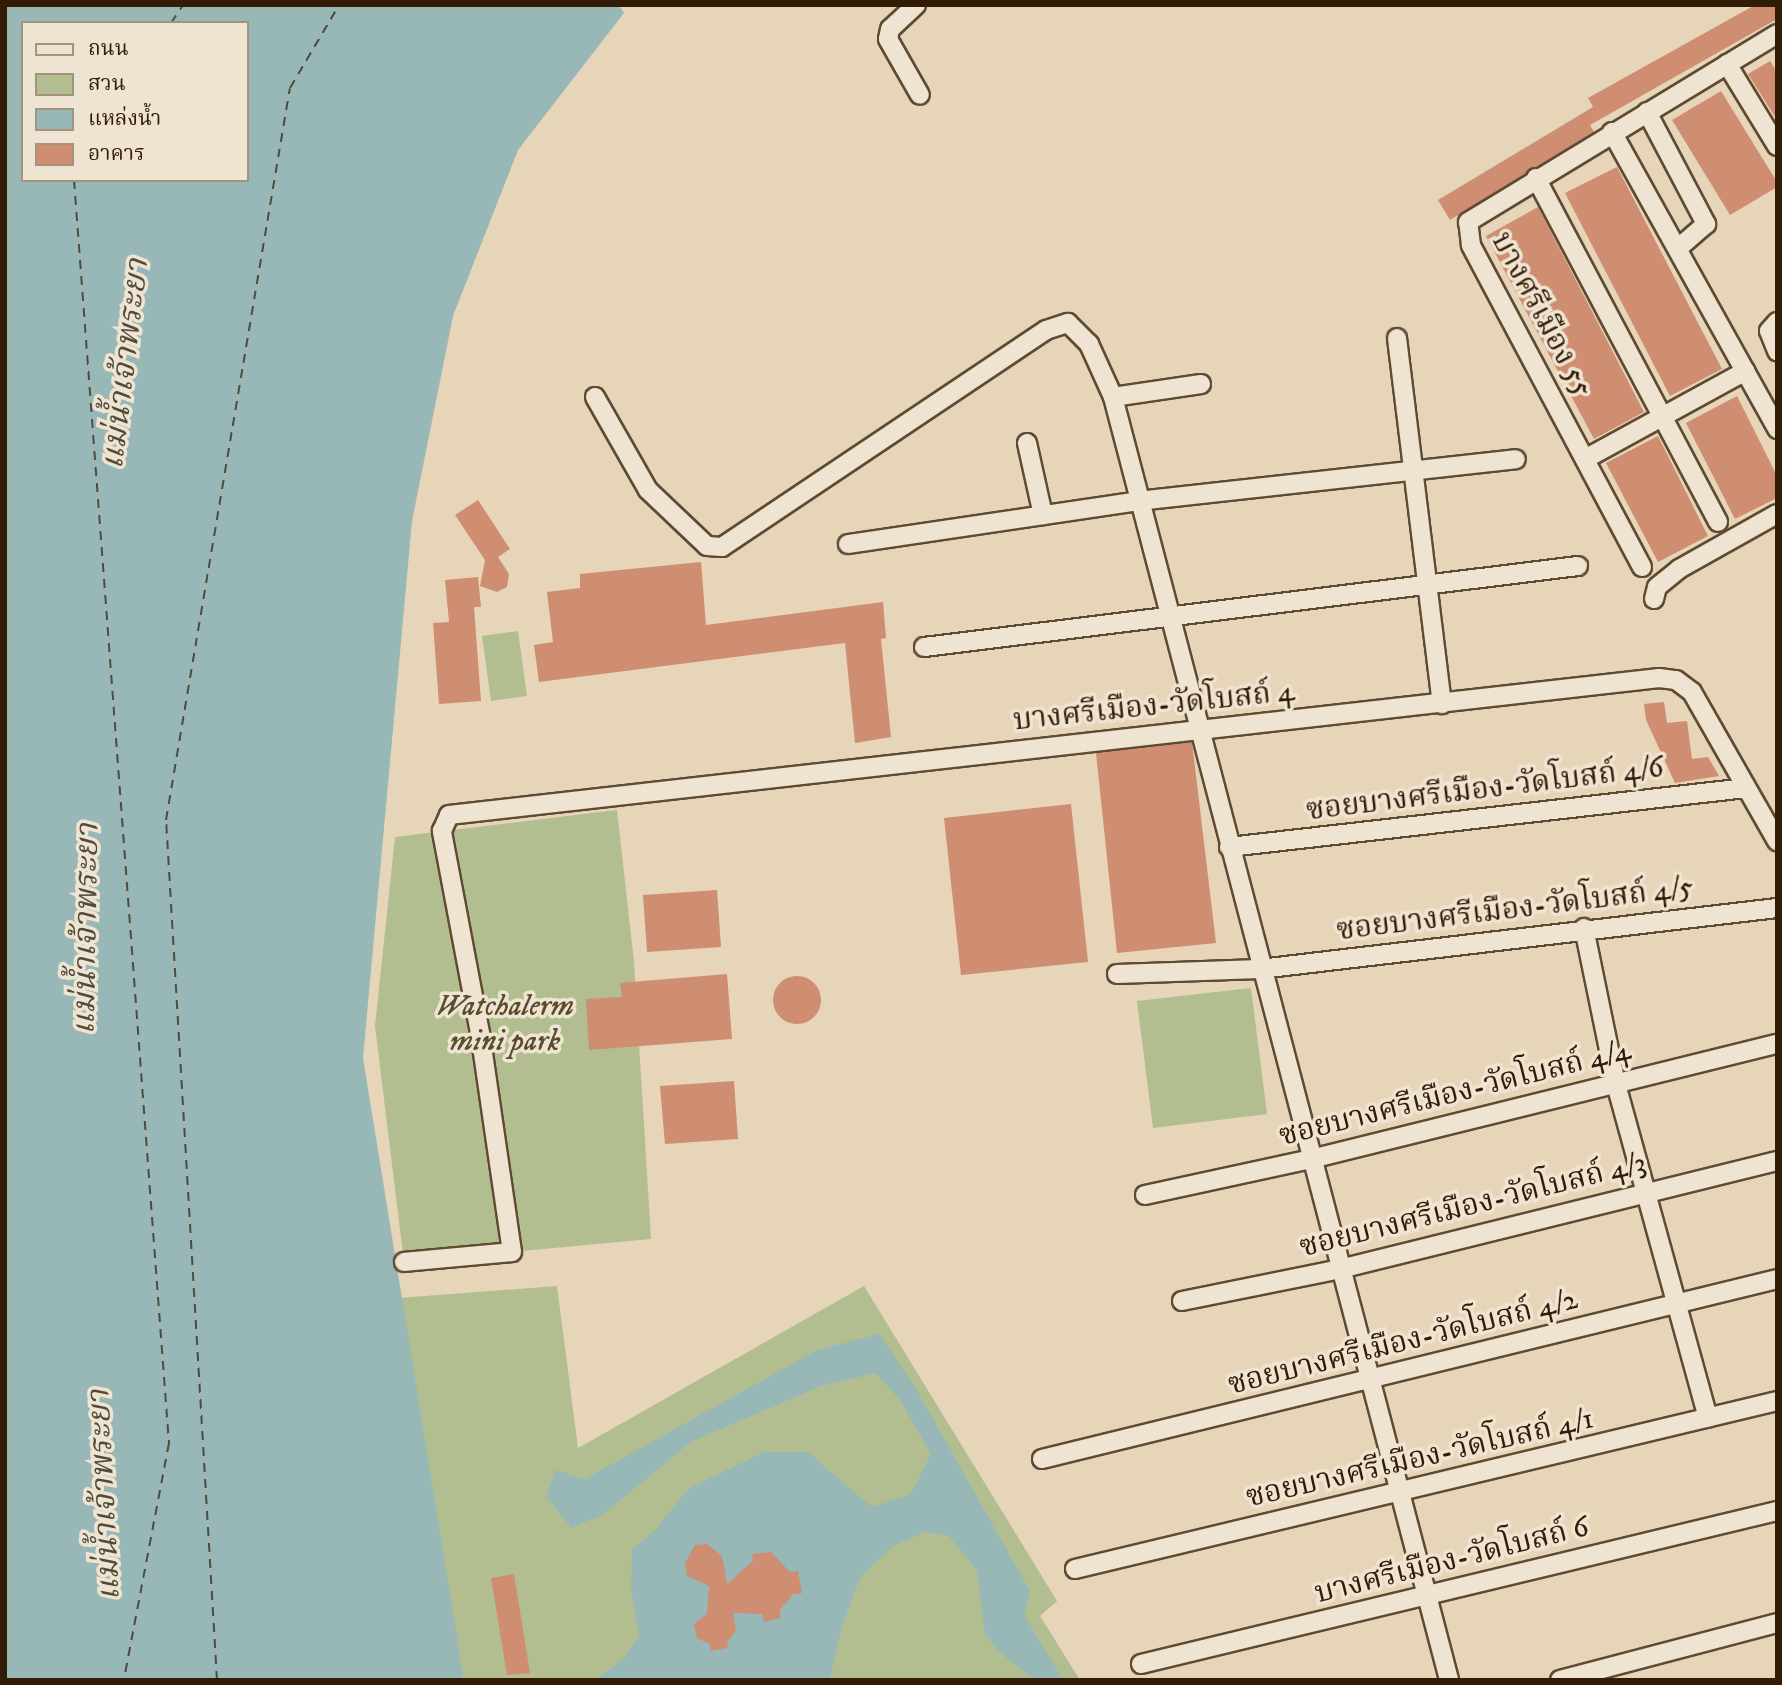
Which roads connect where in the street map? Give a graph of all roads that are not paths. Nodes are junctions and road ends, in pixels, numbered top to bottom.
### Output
1 (916, 5) edge
2 (1777, 34) edge
3 (1727, 64) junction
4 (920, 95) dead end
5 (1647, 113) junction
6 (1612, 132) junction
7 (1777, 146) edge
8 (1536, 178) junction
9 (1678, 248) junction
10 (1776, 323) edge
11 (1397, 338) dead end
12 (1777, 351) edge
13 (1746, 371) junction
14 (1201, 384) dead end
15 (595, 397) dead end
16 (1113, 397) junction
17 (1662, 418) junction
18 (1777, 429) edge
19 (1027, 443) dead end
20 (1516, 459) dead end
21 (1585, 459) junction
22 (1413, 470) junction
23 (1138, 501) junction
24 (1777, 514) edge
25 (1043, 515) junction
26 (1718, 522) dead end
27 (848, 544) dead end
28 (1578, 566) dead end
29 (1642, 567) dead end
30 (1423, 583) junction
31 (1654, 599) dead end
32 (1170, 616) junction
33 (924, 647) dead end
34 (1441, 704) junction
35 (1202, 730) junction
36 (1746, 788) junction
37 (1777, 841) edge
38 (1229, 847) junction
39 (1777, 908) edge
40 (1584, 928) junction
41 (1260, 970) junction
42 (1117, 974) dead end
43 (1777, 1044) edge
44 (1616, 1084) junction
45 (1311, 1159) junction
46 (1777, 1161) edge
47 (1647, 1193) junction
48 (1145, 1195) dead end
49 (404, 1262) dead end
50 (1340, 1269) junction
51 (1777, 1279) edge
52 (1182, 1301) dead end
53 (1675, 1304) junction
54 (1369, 1382) junction
55 (1777, 1401) edge
56 (1708, 1418) junction
57 (1042, 1459) dead end
58 (1400, 1493) junction
59 (1777, 1511) edge
60 (1075, 1569) dead end
61 (1427, 1597) junction
62 (1777, 1623) edge
63 (1141, 1664) dead end
64 (1449, 1680) edge
65 (1560, 1680) edge

1 - 4 street
2 - 3 street, บางศรีเมือง 55
3 - 5 street, บางศรีเมือง 55
3 - 7 street
5 - 6 street, บางศรีเมือง 55
5 - 9 street
6 - 8 street, บางศรีเมือง 55
6 - 9 street
8 - 17 street
8 - 21 street, บางศรีเมือง 55
9 - 13 street
10 - 12 street
11 - 22 street
13 - 17 street
13 - 18 street
14 - 16 street
15 - 16 street
16 - 23 street
17 - 21 street
17 - 26 street
19 - 25 street
20 - 22 street
21 - 29 street, บางศรีเมือง 55
22 - 23 street
22 - 30 street
23 - 25 street
23 - 32 street
24 - 31 street
25 - 27 street
28 - 30 street
30 - 32 street
30 - 34 street
32 - 33 street
32 - 35 street
34 - 35 street, บางศรีเมือง-วัดโบสถ์ 4
34 - 36 street, บางศรีเมือง-วัดโบสถ์ 4
35 - 38 street
35 - 49 street, บางศรีเมือง-วัดโบสถ์ 4
36 - 37 street, บางศรีเมือง-วัดโบสถ์ 4
36 - 38 street, ซอยบางศรีเมือง-วัดโบสถ์ 4/6
38 - 41 street
39 - 40 street, ซอยบางศรีเมือง-วัดโบสถ์ 4/5
40 - 41 street, ซอยบางศรีเมือง-วัดโบสถ์ 4/5
40 - 44 street
41 - 42 street, ซอยบางศรีเมือง-วัดโบสถ์ 4/5
41 - 45 street
43 - 44 street, ซอยบางศรีเมือง-วัดโบสถ์ 4/4
44 - 45 street, ซอยบางศรีเมือง-วัดโบสถ์ 4/4
44 - 47 street
45 - 48 street, ซอยบางศรีเมือง-วัดโบสถ์ 4/4
45 - 50 street
46 - 47 street, ซอยบางศรีเมือง-วัดโบสถ์ 4/3
47 - 50 street, ซอยบางศรีเมือง-วัดโบสถ์ 4/3
47 - 53 street
50 - 52 street, ซอยบางศรีเมือง-วัดโบสถ์ 4/3
50 - 54 street
51 - 53 street, ซอยบางศรีเมือง-วัดโบสถ์ 4/2
53 - 54 street, ซอยบางศรีเมือง-วัดโบสถ์ 4/2
53 - 56 street
54 - 57 street, ซอยบางศรีเมือง-วัดโบสถ์ 4/2
54 - 58 street
55 - 56 street, ซอยบางศรีเมือง-วัดโบสถ์ 4/1
56 - 58 street, ซอยบางศรีเมือง-วัดโบสถ์ 4/1
58 - 60 street, ซอยบางศรีเมือง-วัดโบสถ์ 4/1
58 - 61 street
59 - 61 street, บางศรีเมือง-วัดโบสถ์ 6
61 - 63 street, บางศรีเมือง-วัดโบสถ์ 6
61 - 64 street
62 - 65 street

